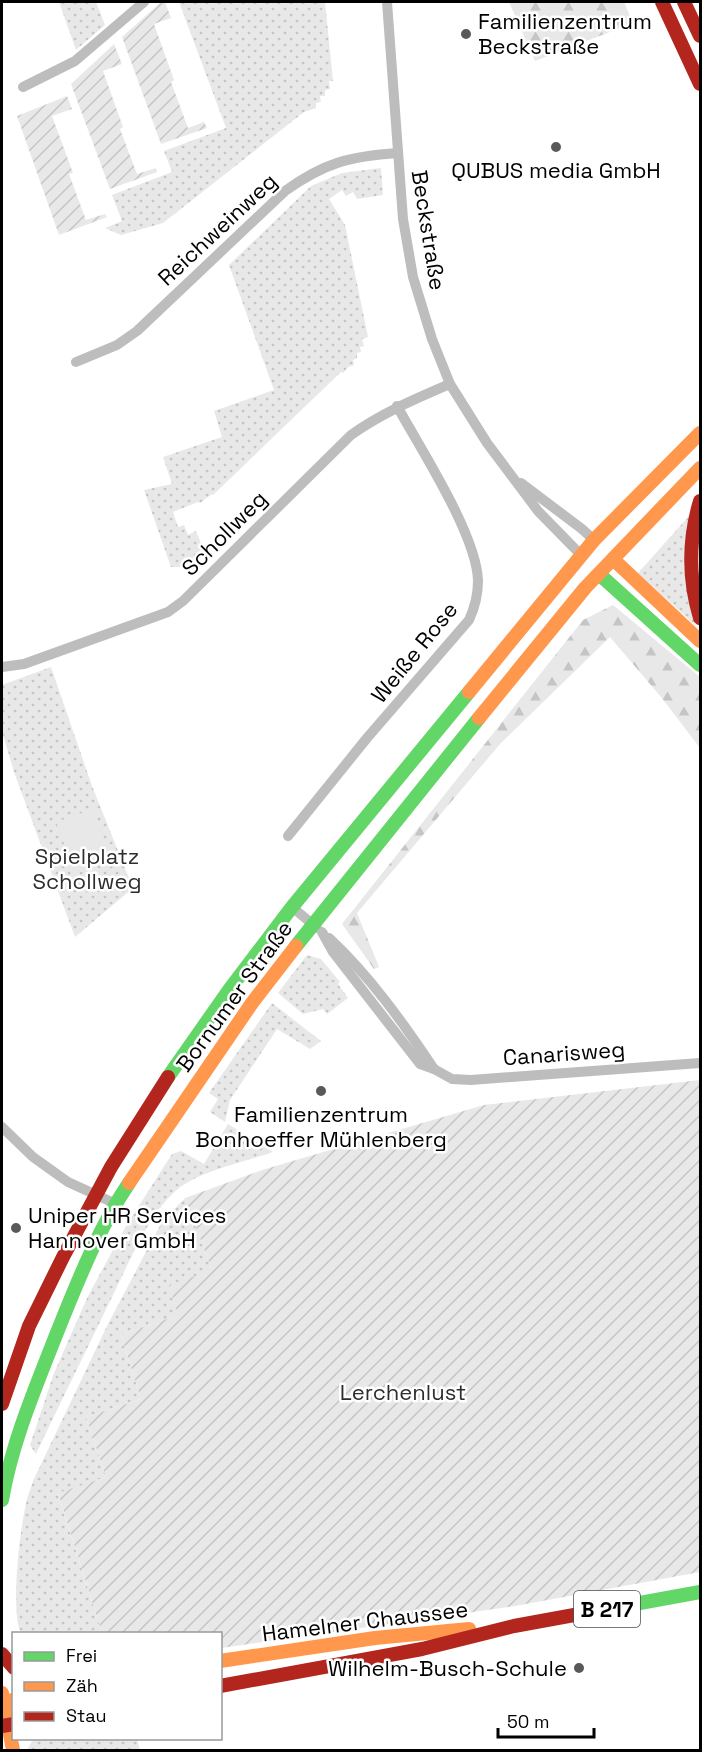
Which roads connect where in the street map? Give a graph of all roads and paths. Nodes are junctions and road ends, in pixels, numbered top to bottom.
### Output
1 (144, 2) edge
2 (387, 2) edge
3 (662, 2) edge
4 (684, 2) edge
5 (700, 36) edge
6 (700, 84) edge
7 (23, 87) dead end
8 (398, 153) junction
9 (76, 362) dead end
10 (450, 384) junction
11 (397, 406) junction
12 (700, 433) edge
13 (700, 468) edge
14 (514, 477) junction
15 (700, 501) edge
16 (594, 540) junction
17 (581, 555) junction
18 (613, 559) junction
19 (598, 574) junction
20 (700, 618) edge
21 (700, 641) edge
22 (700, 665) edge
23 (2, 667) edge
24 (288, 836) dead end
25 (292, 907) junction
26 (318, 928) junction
27 (700, 1063) edge
28 (2, 1127) edge
29 (97, 1195) junction
30 (116, 1204) junction
31 (2, 1404) edge
32 (2, 1500) edge
33 (700, 1592) edge
34 (514, 1626) junction
35 (2, 1654) edge
36 (222, 1661) edge
37 (12, 1666) edge
38 (222, 1686) edge
39 (5, 1699) edge
40 (8, 1725) edge
41 (13, 1750) edge

1 - 7 street
2 - 8 street, Beckstraße
3 - 6 main road
4 - 5 main road
8 - 9 street, Reichweinweg
8 - 10 street, Beckstraße
10 - 11 street, Schollweg
10 - 14 street, Beckstraße
11 - 23 street, Schollweg
11 - 24 street, Weiße Rose
12 - 16 main road, Bornumer Straße
13 - 18 main road, Bornumer Straße
14 - 16 street, Beckstraße
14 - 17 street, Beckstraße
15 - 20 main road
16 - 17 main road, Bornumer Straße
16 - 18 main road
17 - 19 main road
17 - 25 main road, Bornumer Straße
18 - 19 main road, Bornumer Straße
18 - 21 main road
19 - 22 main road
19 - 26 main road, Bornumer Straße
25 - 26 street, Canarisweg
25 - 29 main road, Bornumer Straße
26 - 27 street, Canarisweg
26 - 30 main road, Bornumer Straße
28 - 29 street
29 - 30 street
29 - 31 main road, Bornumer Straße
30 - 32 main road, Bornumer Straße
33 - 34 main road, Hamelner Chaussee / B 217
34 - 36 main road, Hamelner Chaussee / B 217
34 - 38 main road, Hamelner Chaussee / B 217
35 - 37 main road
39 - 40 main road
40 - 41 main road

